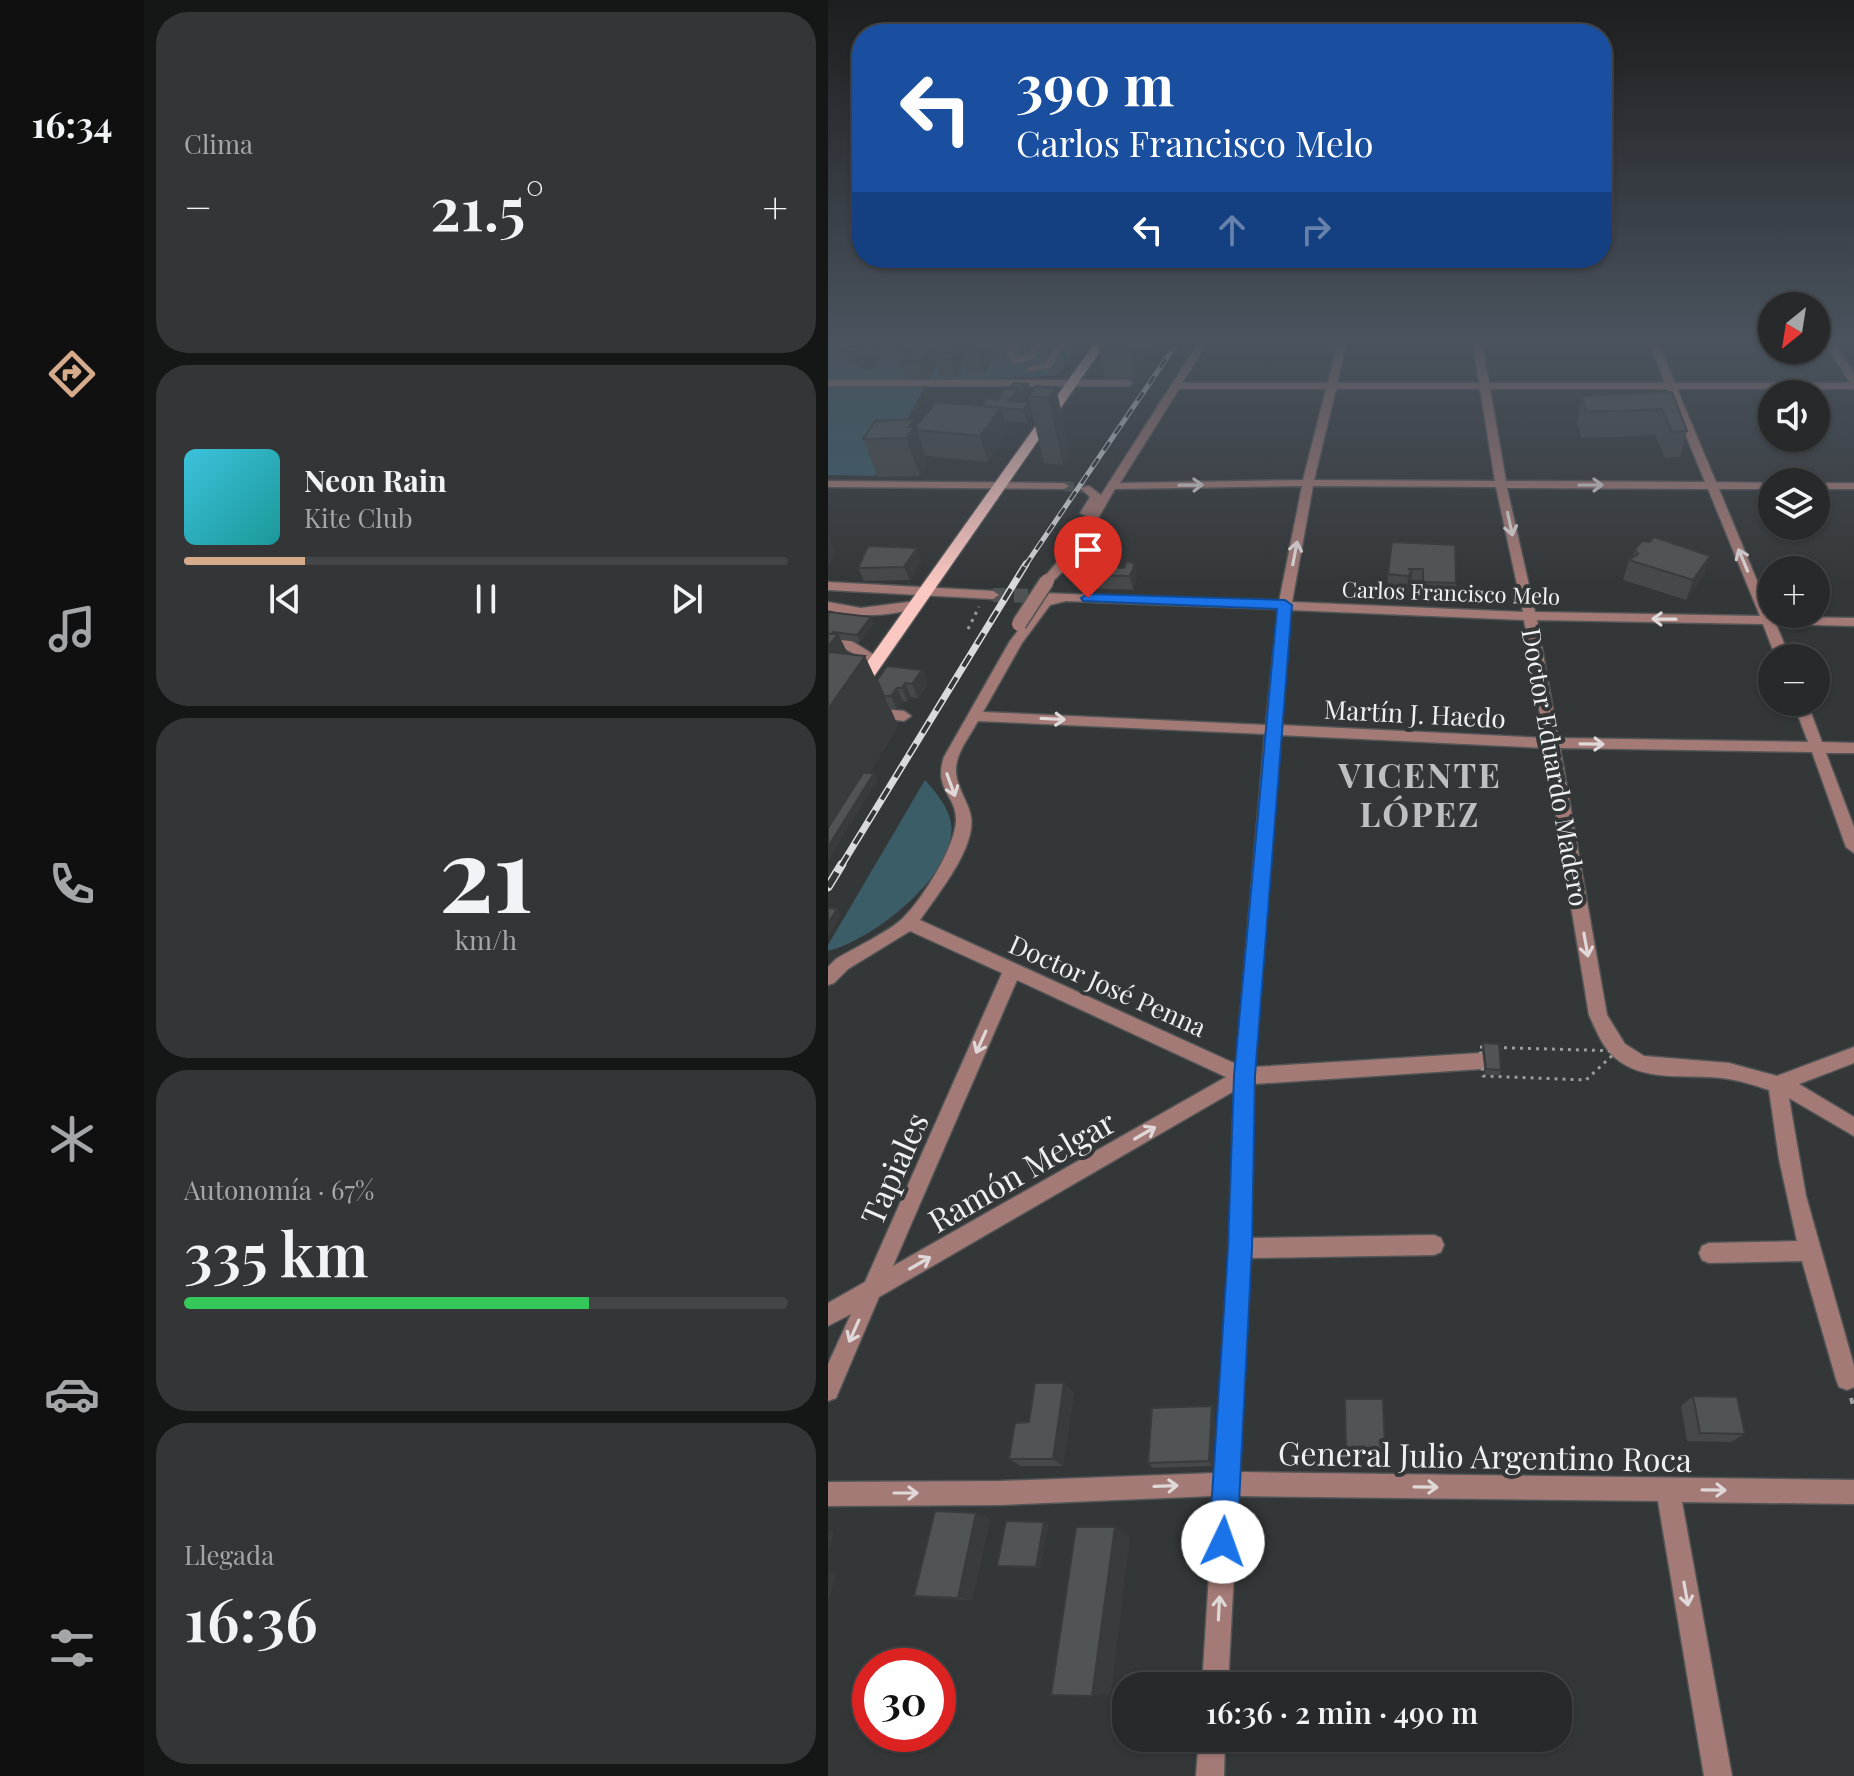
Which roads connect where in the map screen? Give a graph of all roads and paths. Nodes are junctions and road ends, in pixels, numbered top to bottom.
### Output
1 (1048, 420) edge
2 (1155, 420) edge
3 (1324, 420) edge
4 (1490, 420) edge
5 (1686, 420) edge
6 (1308, 483) junction
7 (828, 484) edge
8 (1002, 484) junction
9 (1501, 484) junction
10 (1712, 485) junction
11 (1064, 486) tunnel mouth
12 (1113, 486) junction
13 (1758, 486) edge
14 (1830, 486) edge
15 (1854, 486) edge
16 (1085, 488) dead end
17 (1082, 534) junction
18 (828, 586) edge
19 (1758, 593) edge
20 (993, 595) tunnel mouth
21 (1046, 596) tunnel mouth
22 (920, 598) junction
23 (1075, 598) junction
24 (1285, 605) junction
25 (828, 606) edge
26 (1530, 616) junction
27 (1758, 621) edge
28 (1830, 622) edge
29 (1854, 622) edge
30 (1016, 641) junction
31 (842, 642) dead end
32 (877, 661) junction
33 (836, 687) edge
34 (856, 691) junction
35 (842, 711) junction
36 (904, 716) dead end
37 (975, 716) junction
38 (1805, 716) edge
39 (828, 730) edge
40 (1272, 730) junction
41 (1551, 743) junction
42 (1817, 748) junction
43 (1854, 748) edge
44 (1854, 847) edge
45 (909, 923) junction
46 (1012, 971) junction
47 (828, 978) edge
48 (1617, 1051) junction
49 (1854, 1055) edge
50 (1481, 1061) junction
51 (1244, 1076) junction
52 (1778, 1084) junction
53 (1854, 1127) edge
54 (1434, 1245) dead end
55 (1240, 1248) junction
56 (1809, 1251) junction
57 (1709, 1253) dead end
58 (872, 1291) junction
59 (828, 1315) edge
60 (1847, 1379) dead end
61 (828, 1390) edge
62 (1226, 1484) junction
63 (1668, 1490) junction
64 (1854, 1492) edge
65 (828, 1494) edge
66 (1216, 1672) edge
67 (1211, 1752) edge
68 (1210, 1776) edge
69 (1718, 1776) edge

1 - 8 main road
2 - 12 street
3 - 6 street
4 - 9 street, Doctor Eduardo Madero
5 - 10 street
6 - 9 street
12 -> 6 street
24 -> 6 street
7 - 8 street
8 - 11 street
8 - 22 main road
9 -> 10 street
9 -> 26 street, Doctor Eduardo Madero
10 - 13 street
19 -> 10 street
12 - 17 street
14 - 15 street
16 - 17 street
17 - 30 street, bridge
18 - 22 street
20 - 22 street
21 - 23 street, Carlos Francisco Melo
22 - 25 street
22 - 32 main road
23 - 24 street, Carlos Francisco Melo
23 - 30 street
24 - 26 street, Carlos Francisco Melo
24 - 40 street
27 -> 26 street, Carlos Francisco Melo
26 - 41 street, Doctor Eduardo Madero
28 - 29 street, Carlos Francisco Melo
30 - 37 street
31 - 32 street
32 - 34 main road
33 - 34 street
34 - 35 main road
35 - 36 street
35 - 39 main road
37 -> 40 street, Martín J. Haedo
37 -> 45 street
38 - 42 street
40 - 41 street, Martín J. Haedo
40 - 51 street
41 -> 42 street, Martín J. Haedo
41 -> 48 street, Doctor Eduardo Madero
42 - 43 street, Martín J. Haedo
42 - 44 street
45 - 46 street, Doctor José Penna
45 - 47 street
46 - 51 street, Doctor José Penna
46 -> 58 street, Tapiales
48 - 50 path
48 - 50 path
48 - 52 street
49 - 52 street
50 - 51 street, Doctor José Penna
51 - 55 street
58 -> 51 street, Ramón Melgar
52 - 53 street
52 - 56 street
54 - 55 street
55 - 62 street
56 - 57 street
56 - 60 street
58 - 59 street, Ramón Melgar
58 -> 61 street, Tapiales
62 -> 63 street, General Julio Argentino Roca
65 -> 62 street, General Julio Argentino Roca
66 -> 62 street
63 -> 64 street, General Julio Argentino Roca
63 -> 69 street
67 - 68 street

